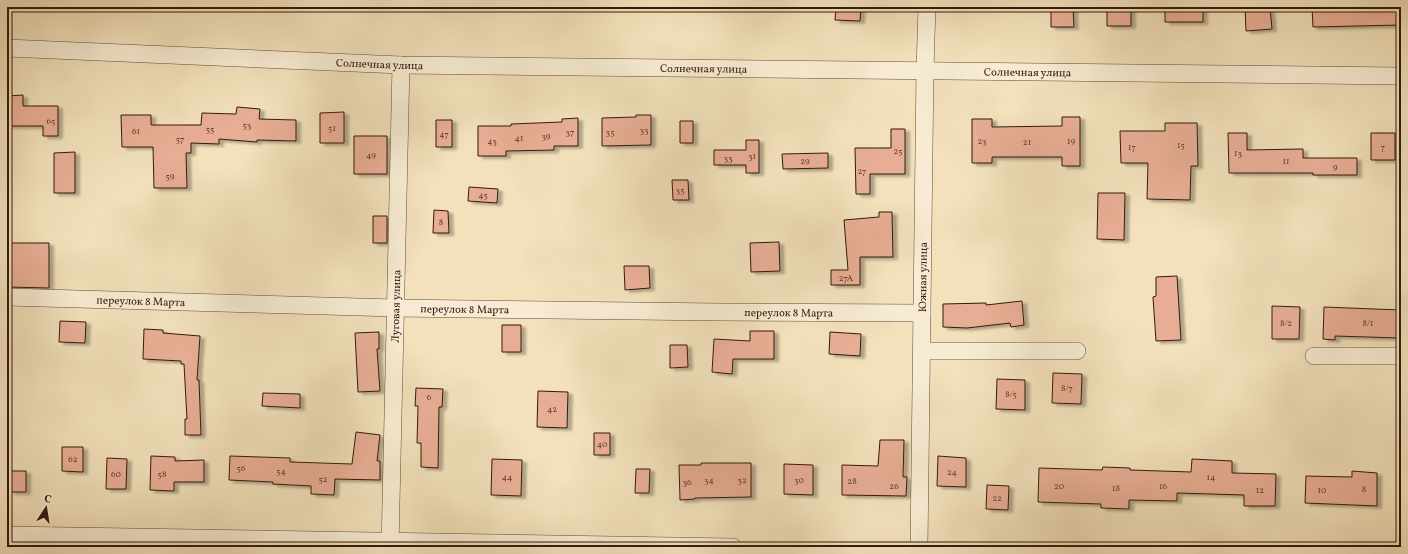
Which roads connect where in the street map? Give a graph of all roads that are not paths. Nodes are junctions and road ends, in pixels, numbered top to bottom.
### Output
1 (927, 7) edge
2 (7, 48) edge
3 (401, 65) junction
4 (925, 70) junction
5 (1401, 76) edge
6 (7, 297) edge
7 (396, 308) junction
8 (922, 313) junction
9 (922, 351) junction
10 (1077, 352) dead end
11 (1314, 356) dead end
12 (1401, 356) edge
13 (7, 535) edge
14 (390, 544) edge
15 (733, 547) edge
16 (919, 547) edge

1 - 4 street, Южная улица
2 - 3 street, Солнечная улица
3 - 4 street, Солнечная улица
3 - 7 street, Луговая улица
4 - 5 street, Солнечная улица
4 - 8 street, Южная улица
6 - 7 street, переулок 8 Марта
7 - 8 street, переулок 8 Марта
7 - 14 street, Луговая улица
8 - 9 street, Южная улица
9 - 10 street
9 - 16 street, Южная улица
11 - 12 street
13 - 14 street
14 - 15 street

